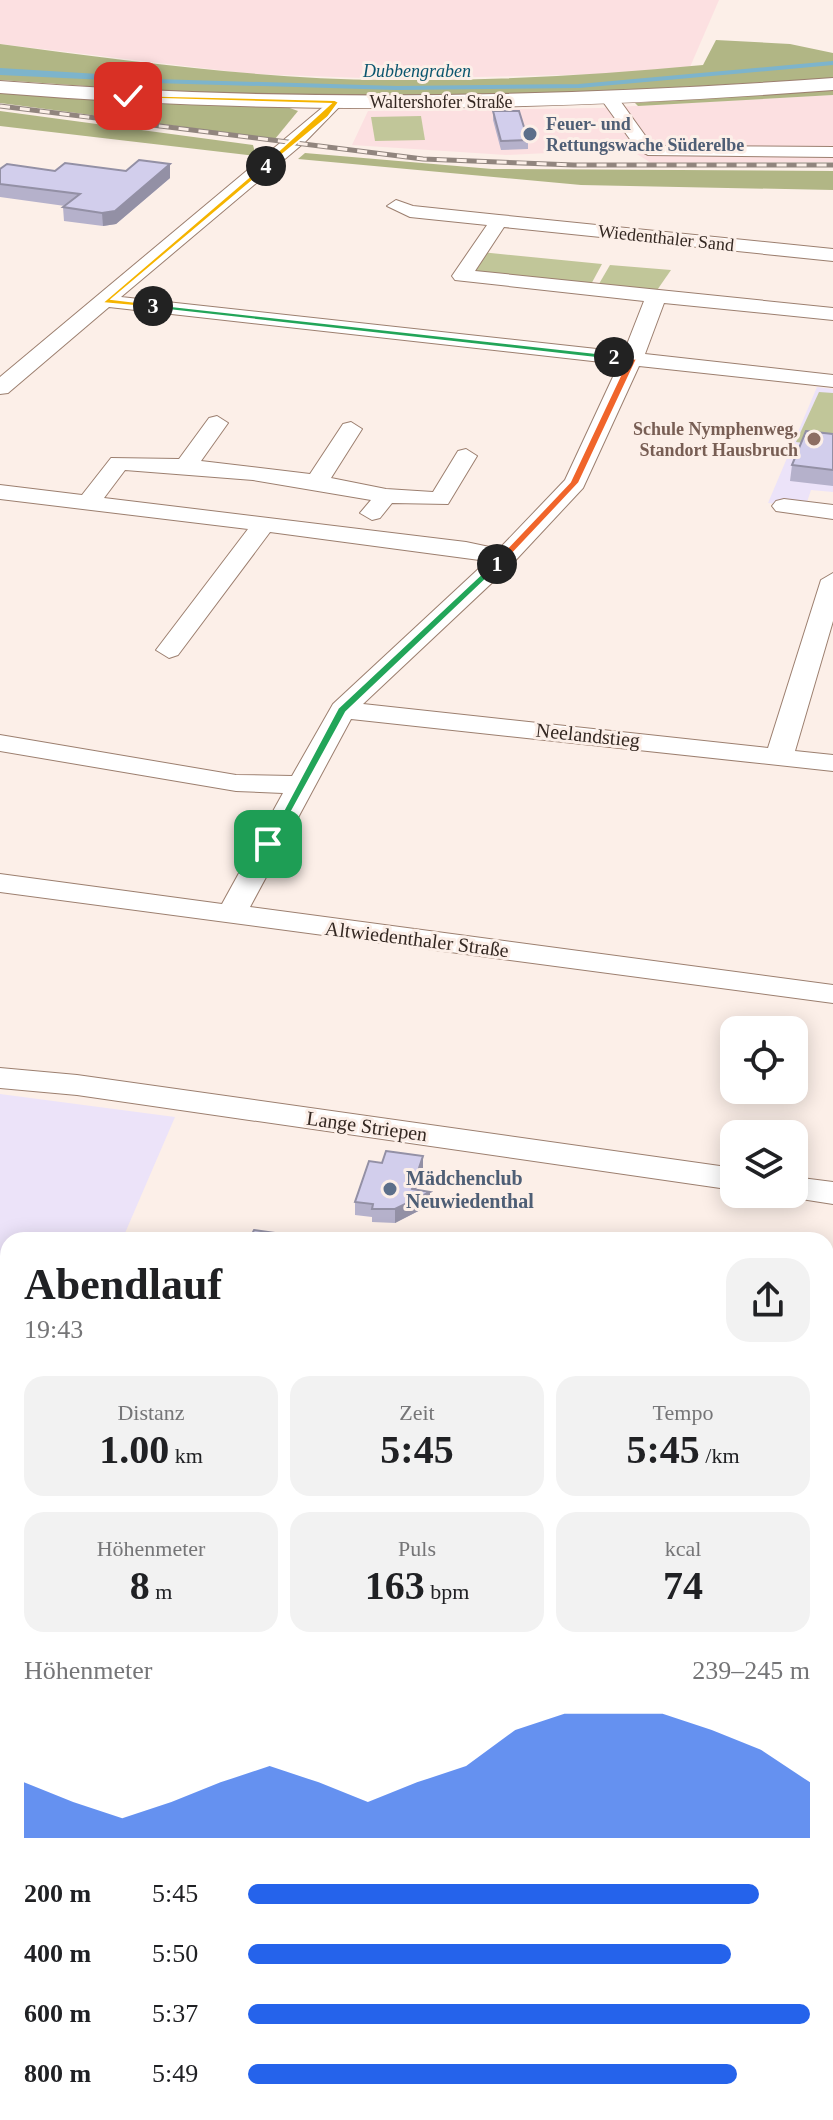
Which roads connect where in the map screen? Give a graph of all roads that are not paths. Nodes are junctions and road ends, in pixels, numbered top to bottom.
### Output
1 (833, 84) edge
2 (0, 87) edge
3 (610, 99) junction
4 (335, 102) junction
5 (833, 152) edge
6 (396, 206) dead end
7 (499, 221) junction
8 (833, 255) edge
9 (656, 297) junction
10 (105, 301) junction
11 (833, 314) edge
12 (632, 359) junction
13 (833, 381) edge
14 (0, 388) edge
15 (217, 423) dead end
16 (351, 429) dead end
17 (466, 456) dead end
18 (186, 466) junction
19 (318, 480) junction
20 (0, 492) edge
21 (386, 496) junction
22 (88, 503) junction
23 (784, 506) dead end
24 (833, 512) edge
25 (264, 524) junction
26 (356, 535) junction
27 (504, 558) junction
28 (833, 580) edge
29 (828, 612) edge
30 (169, 650) dead end
31 (342, 710) junction
32 (0, 743) edge
33 (779, 757) junction
34 (833, 763) edge
35 (300, 785) junction
36 (0, 883) edge
37 (231, 915) junction
38 (833, 994) edge
39 (0, 1078) edge
40 (720, 1177) edge
41 (808, 1190) edge
42 (833, 1193) edge

1 - 3 main road, Waltershofer Straße
2 - 4 main road, Waltershofer Straße
3 - 4 main road, Waltershofer Straße
3 - 5 street
4 - 10 street
6 - 7 street, Wiedenthaler Sand
7 - 8 street, Wiedenthaler Sand
7 - 9 street
9 - 11 street
9 - 12 street
10 - 12 street
10 - 14 street
12 - 13 street
12 - 27 street
15 - 18 street
16 - 19 street
17 - 21 street
18 - 19 street
18 - 22 street
19 - 21 street
20 - 22 street
21 - 26 street
22 - 25 street
23 - 24 street
25 - 26 street
25 - 30 street
26 - 27 street
27 - 31 street
28 - 29 street
29 - 33 street
31 - 33 street, Neelandstieg
31 - 35 street
32 - 35 street
33 - 34 street, Neelandstieg
35 - 37 street
36 - 37 street, Altwiedenthaler Straße
37 - 38 street, Altwiedenthaler Straße
39 - 40 street, Lange Striepen
41 - 42 street

